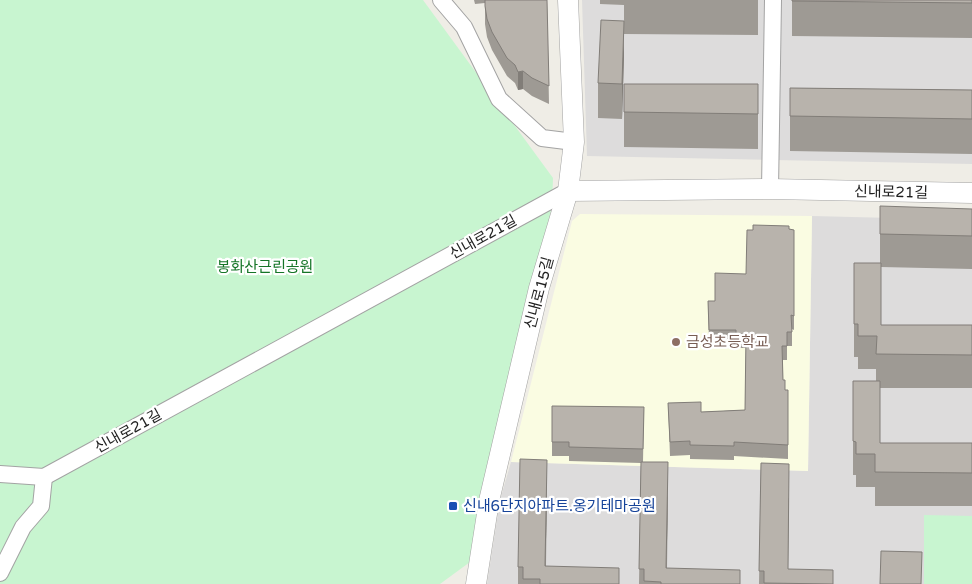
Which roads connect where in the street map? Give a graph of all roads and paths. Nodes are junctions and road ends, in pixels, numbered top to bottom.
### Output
1 (440, 0) edge
2 (568, 0) edge
3 (773, 0) edge
4 (574, 142) junction
5 (770, 189) junction
6 (568, 191) junction
7 (972, 193) edge
8 (0, 474) edge
9 (44, 477) junction
10 (0, 573) edge
11 (476, 584) edge

1 - 4 street
2 - 4 street, 신내로15길
3 - 5 street
4 - 6 street, 신내로15길
5 - 6 street, 신내로21길
5 - 7 street, 신내로21길
6 - 9 street, 신내로21길
6 - 11 street, 신내로15길
8 - 9 street
9 - 10 street

